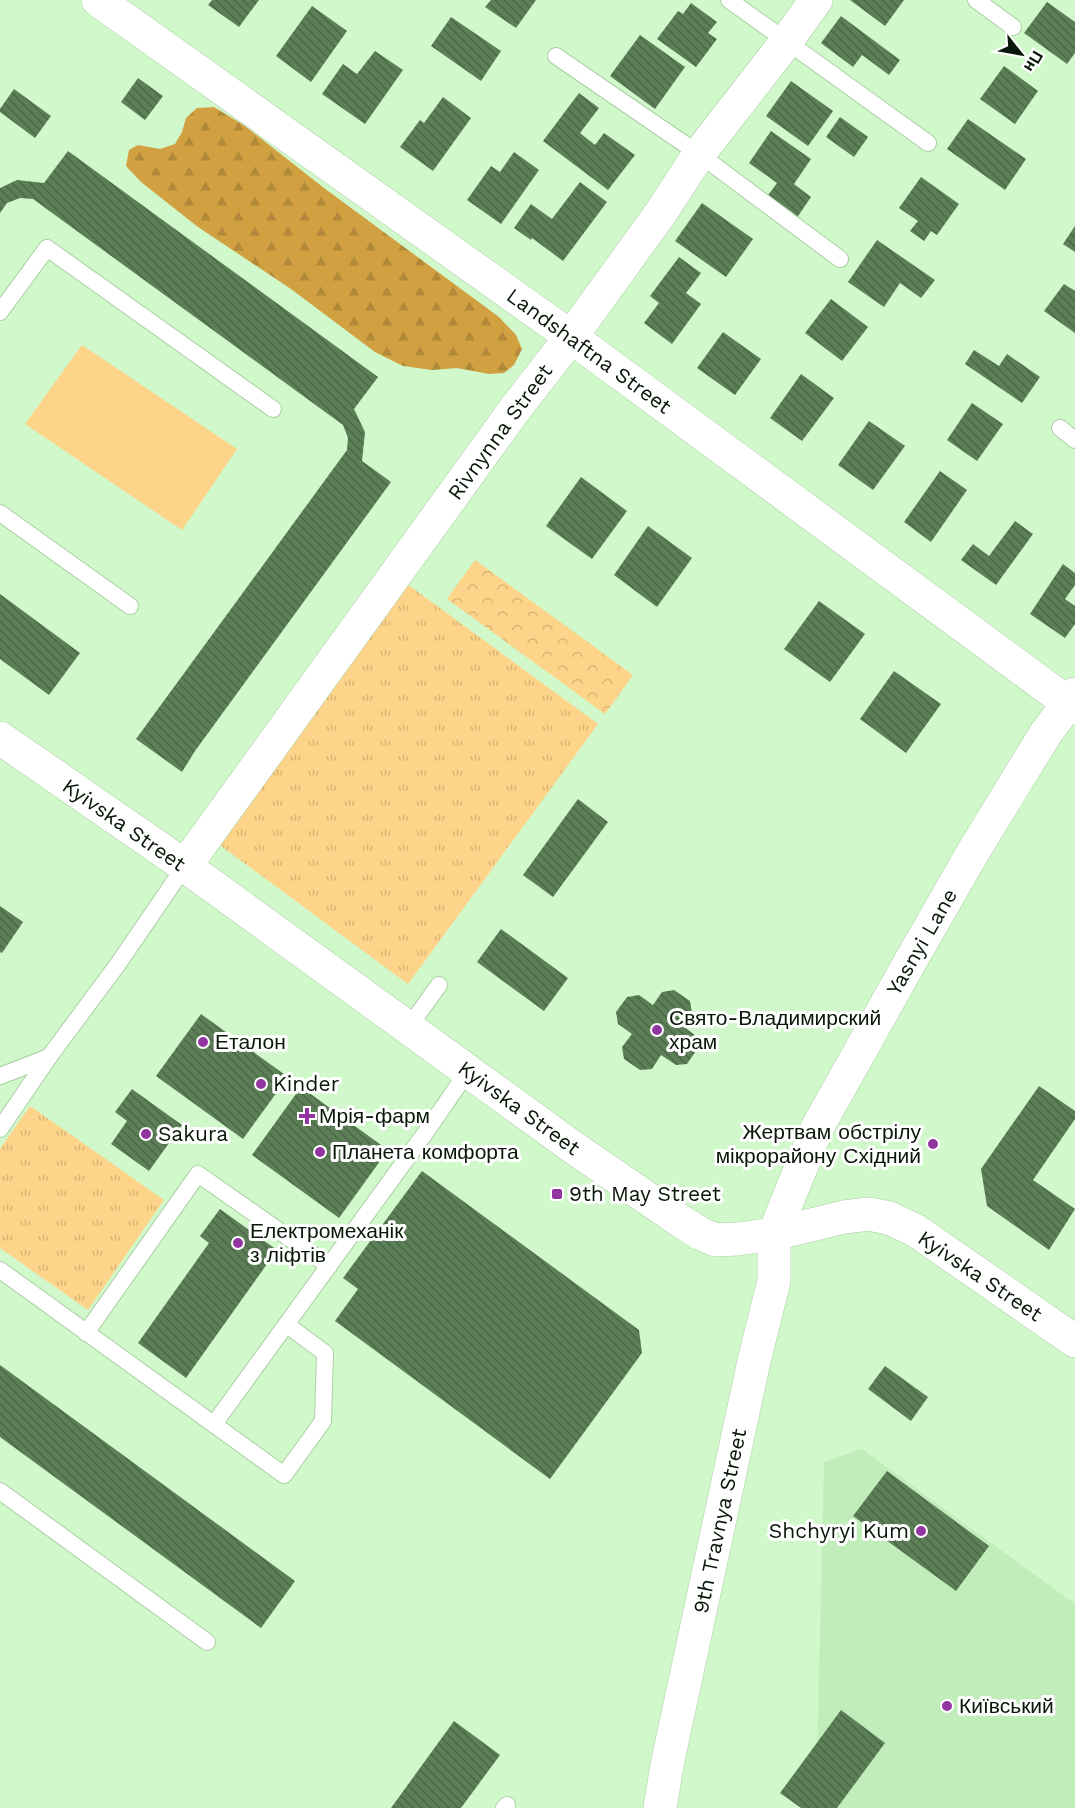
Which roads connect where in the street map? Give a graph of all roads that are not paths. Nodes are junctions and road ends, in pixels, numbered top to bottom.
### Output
1 (98, 0) edge
2 (729, 0) edge
3 (816, 0) edge
4 (975, 0) edge
5 (1013, 27) dead end
6 (786, 42) junction
7 (556, 56) dead end
8 (928, 142) dead end
9 (699, 154) junction
10 (840, 259) dead end
11 (0, 312) edge
12 (571, 337) junction
13 (273, 409) dead end
14 (1060, 429) dead end
15 (1075, 440) edge
16 (0, 513) edge
17 (130, 606) dead end
18 (1073, 702) edge
19 (0, 738) edge
20 (185, 866) junction
21 (439, 985) dead end
22 (408, 1028) junction
23 (49, 1057) junction
24 (468, 1071) junction
25 (0, 1076) edge
26 (0, 1129) edge
27 (774, 1234) junction
28 (329, 1266) junction
29 (0, 1270) edge
30 (286, 1324) junction
31 (86, 1333) junction
32 (1075, 1341) edge
33 (214, 1424) junction
34 (0, 1491) edge
35 (207, 1642) dead end
36 (660, 1808) edge

1 - 12 street, Landshaftna Street
2 - 6 lane
3 - 6 street, Rivnynna Street
4 - 5 lane
6 - 8 lane
6 - 9 street, Rivnynna Street
7 - 9 lane
9 - 10 lane
9 - 12 street, Rivnynna Street
11 - 13 lane
12 - 18 street, Landshaftna Street
12 - 20 street, Rivnynna Street
14 - 15 lane
16 - 17 lane
18 - 27 street, Yasnyi Lane
19 - 20 street, Kyivska Street
20 - 22 street, Kyivska Street
20 - 23 lane
21 - 22 lane
22 - 24 street, Kyivska Street
23 - 25 lane
23 - 26 lane
24 - 27 street, Kyivska Street
24 - 28 lane
27 - 32 street, Kyivska Street
27 - 36 street, 9th Travnya Street
28 - 30 lane
28 - 31 lane
29 - 31 lane
30 - 33 lane
30 - 33 lane
31 - 33 lane
34 - 35 lane

